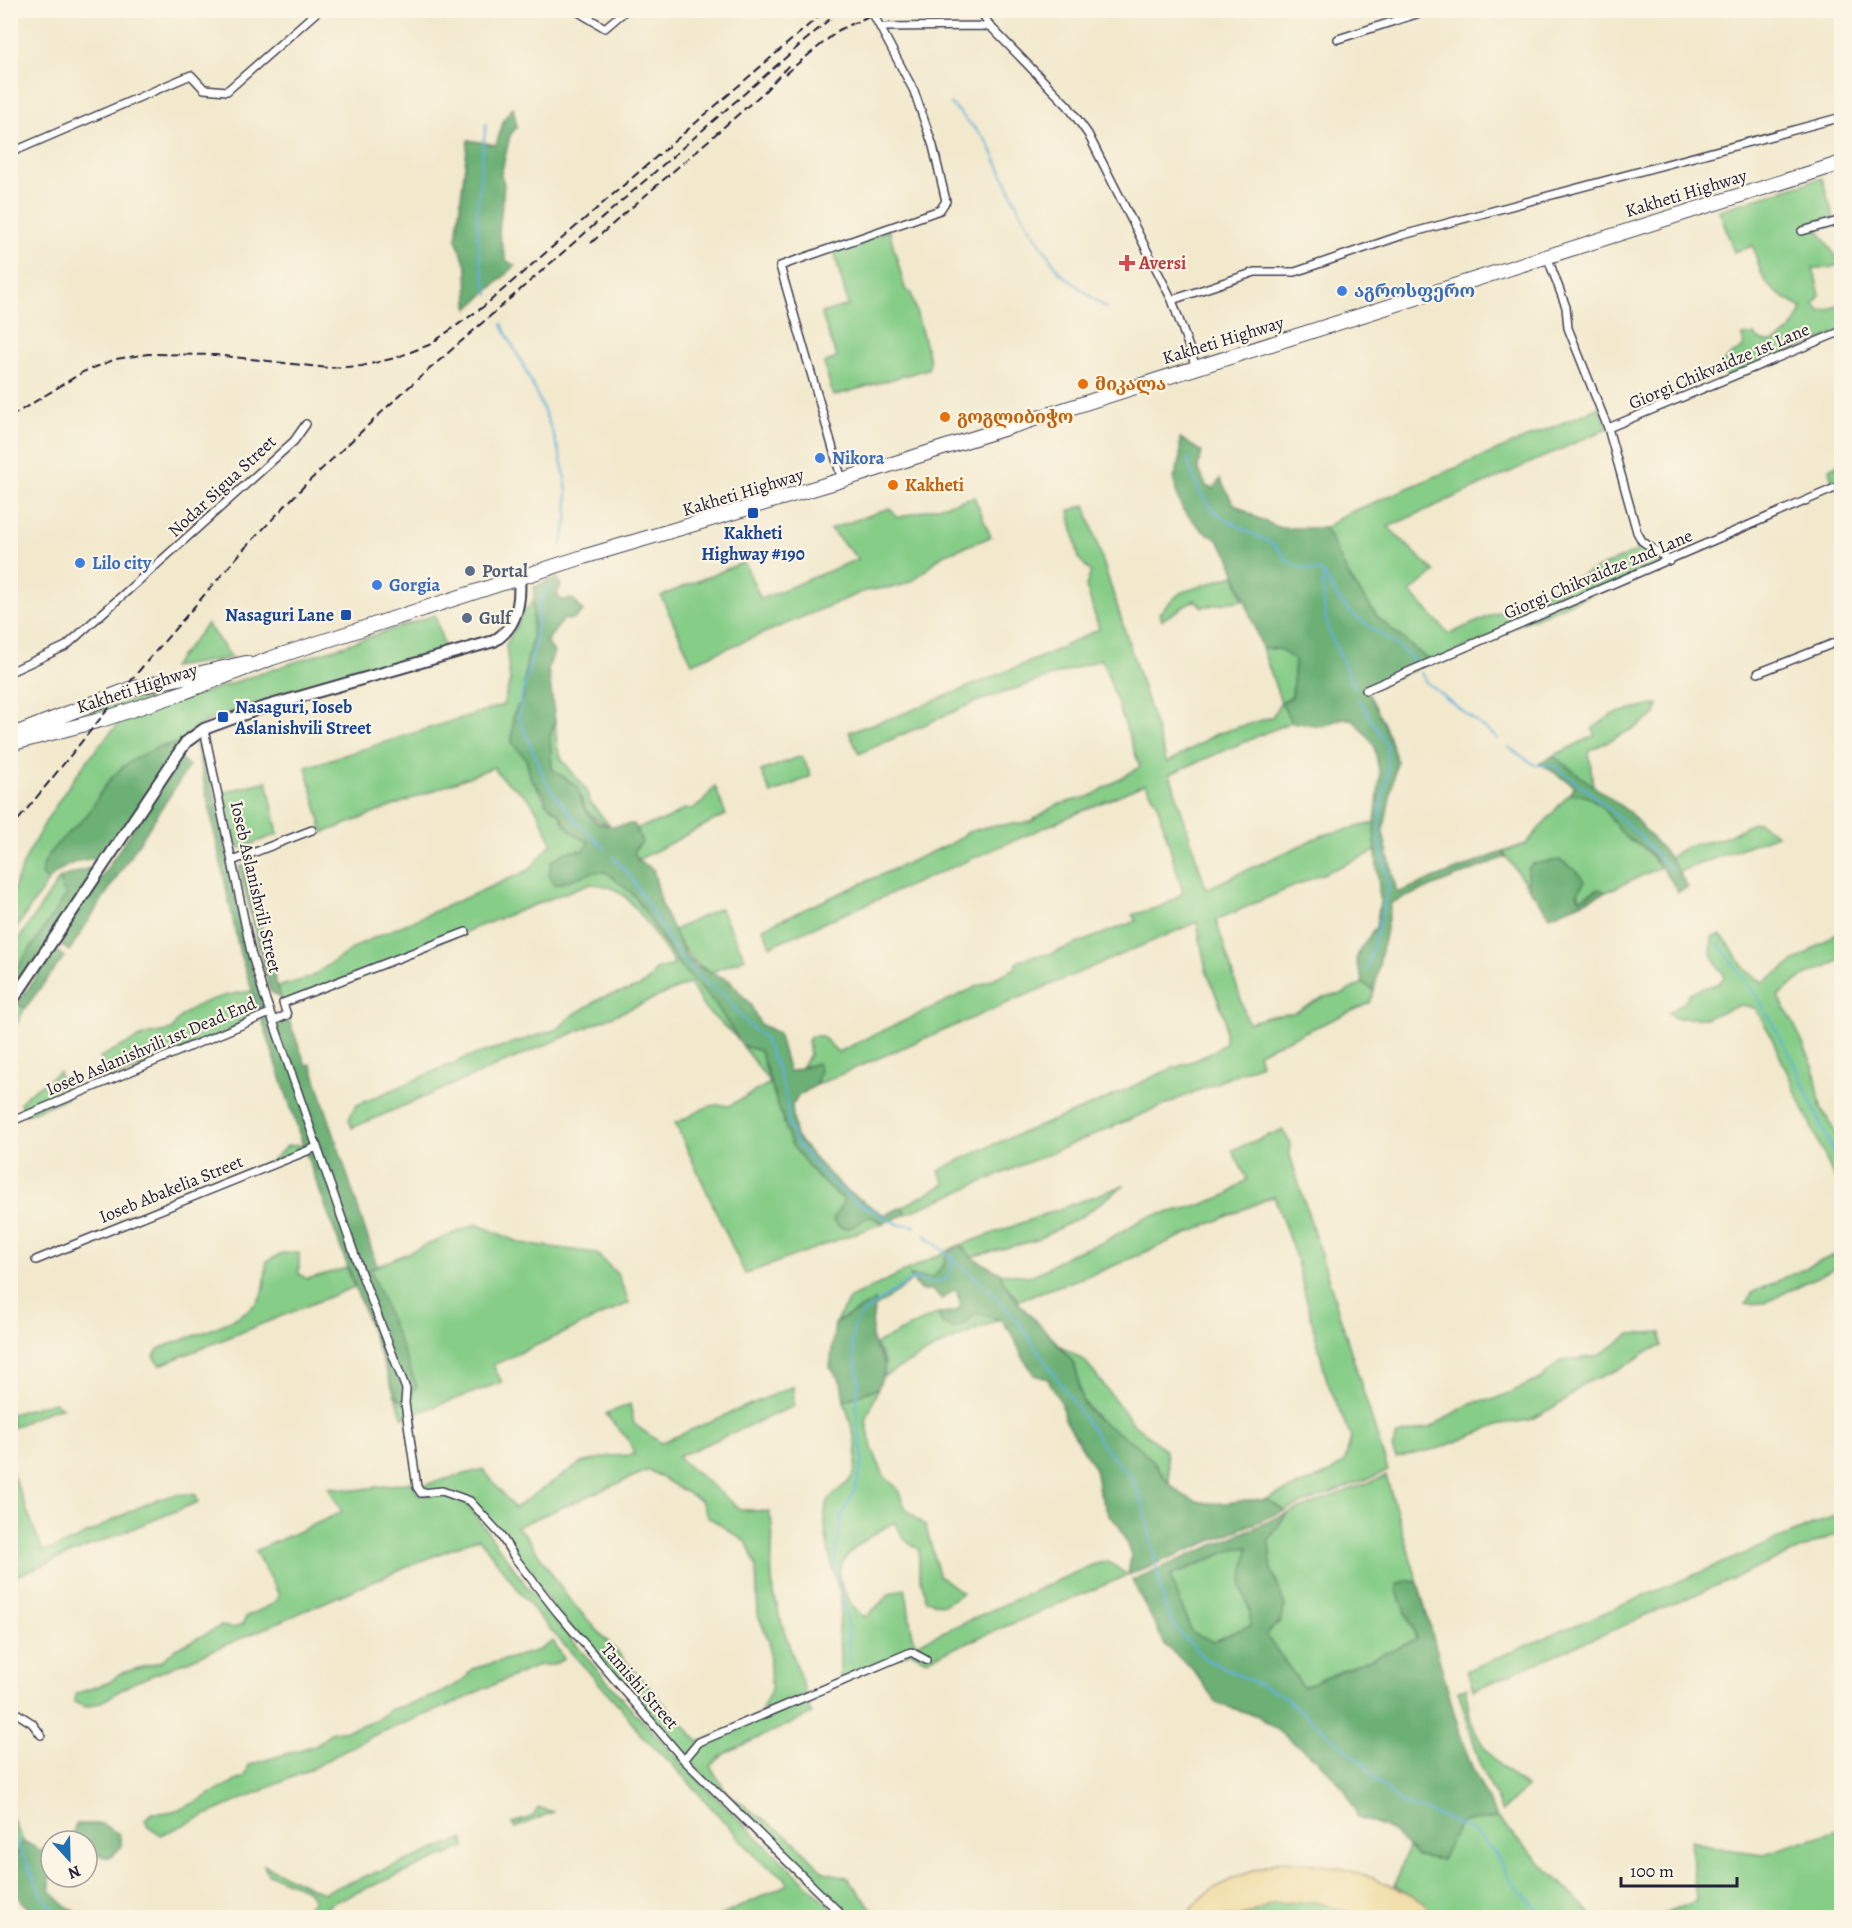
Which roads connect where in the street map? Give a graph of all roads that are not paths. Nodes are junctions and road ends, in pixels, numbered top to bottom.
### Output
1 (319, 10) edge
2 (575, 10) edge
3 (626, 10) edge
4 (871, 10) edge
5 (980, 10) edge
6 (1429, 10) edge
7 (990, 26) junction
8 (881, 27) junction
9 (1338, 39) dead end
10 (1842, 117) edge
11 (10, 153) edge
12 (1842, 163) edge
13 (1842, 220) edge
14 (1802, 231) dead end
15 (1548, 256) junction
16 (1172, 300) junction
17 (1842, 331) edge
18 (1196, 367) junction
19 (306, 424) dead end
20 (1608, 428) junction
21 (842, 480) junction
22 (1842, 485) edge
23 (1670, 561) junction
24 (519, 578) junction
25 (1842, 640) edge
26 (272, 658) junction
27 (10, 672) edge
28 (1758, 673) dead end
29 (1366, 690) dead end
30 (204, 729) junction
31 (10, 736) edge
32 (10, 744) edge
33 (312, 831) dead end
34 (232, 861) junction
35 (466, 932) dead end
36 (266, 999) junction
37 (282, 1003) junction
38 (10, 1004) edge
39 (270, 1012) junction
40 (273, 1021) junction
41 (10, 1122) edge
42 (317, 1147) junction
43 (36, 1260) dead end
44 (417, 1487) joint
45 (926, 1660) dead end
46 (10, 1709) edge
47 (41, 1735) dead end
48 (684, 1760) junction
49 (845, 1917) edge

1 - 11 street
2 - 3 street
4 - 8 street
5 - 7 street
6 - 9 street
7 - 8 street
7 - 16 street
8 - 21 street
10 - 16 street
12 - 15 highway, Kakheti Highway
13 - 14 street
15 - 18 highway, Kakheti Highway
15 - 20 street
16 - 18 street
17 - 20 street, Giorgi Chikvaidze 1st Lane
18 - 21 highway, Kakheti Highway
19 - 27 street, Nodar Sigua Street
20 - 23 street
21 - 24 highway, Kakheti Highway
22 - 23 street, Giorgi Chikvaidze 2nd Lane
23 - 29 street, Giorgi Chikvaidze 2nd Lane
24 - 26 highway, Kakheti Highway
24 - 30 street
25 - 28 street
26 - 31 highway, Kakheti Highway
26 - 32 highway, Kakheti Highway
30 - 34 street, Ioseb Aslanishvili Street
30 - 38 street
33 - 34 street
34 - 36 street, Ioseb Aslanishvili Street
35 - 37 street
36 - 37 street
36 - 39 street, Ioseb Aslanishvili Street
37 - 40 street
39 - 40 street, Ioseb Aslanishvili Street
39 - 41 street, Ioseb Aslanishvili 1st Dead End
40 - 42 street, Ioseb Aslanishvili Street
42 - 43 street, Ioseb Abakelia Street
42 - 44 street, Ioseb Aslanishvili Street
44 - 48 street, Tamishi Street
45 - 48 street
46 - 47 street
48 - 49 street, Tamishi Street

